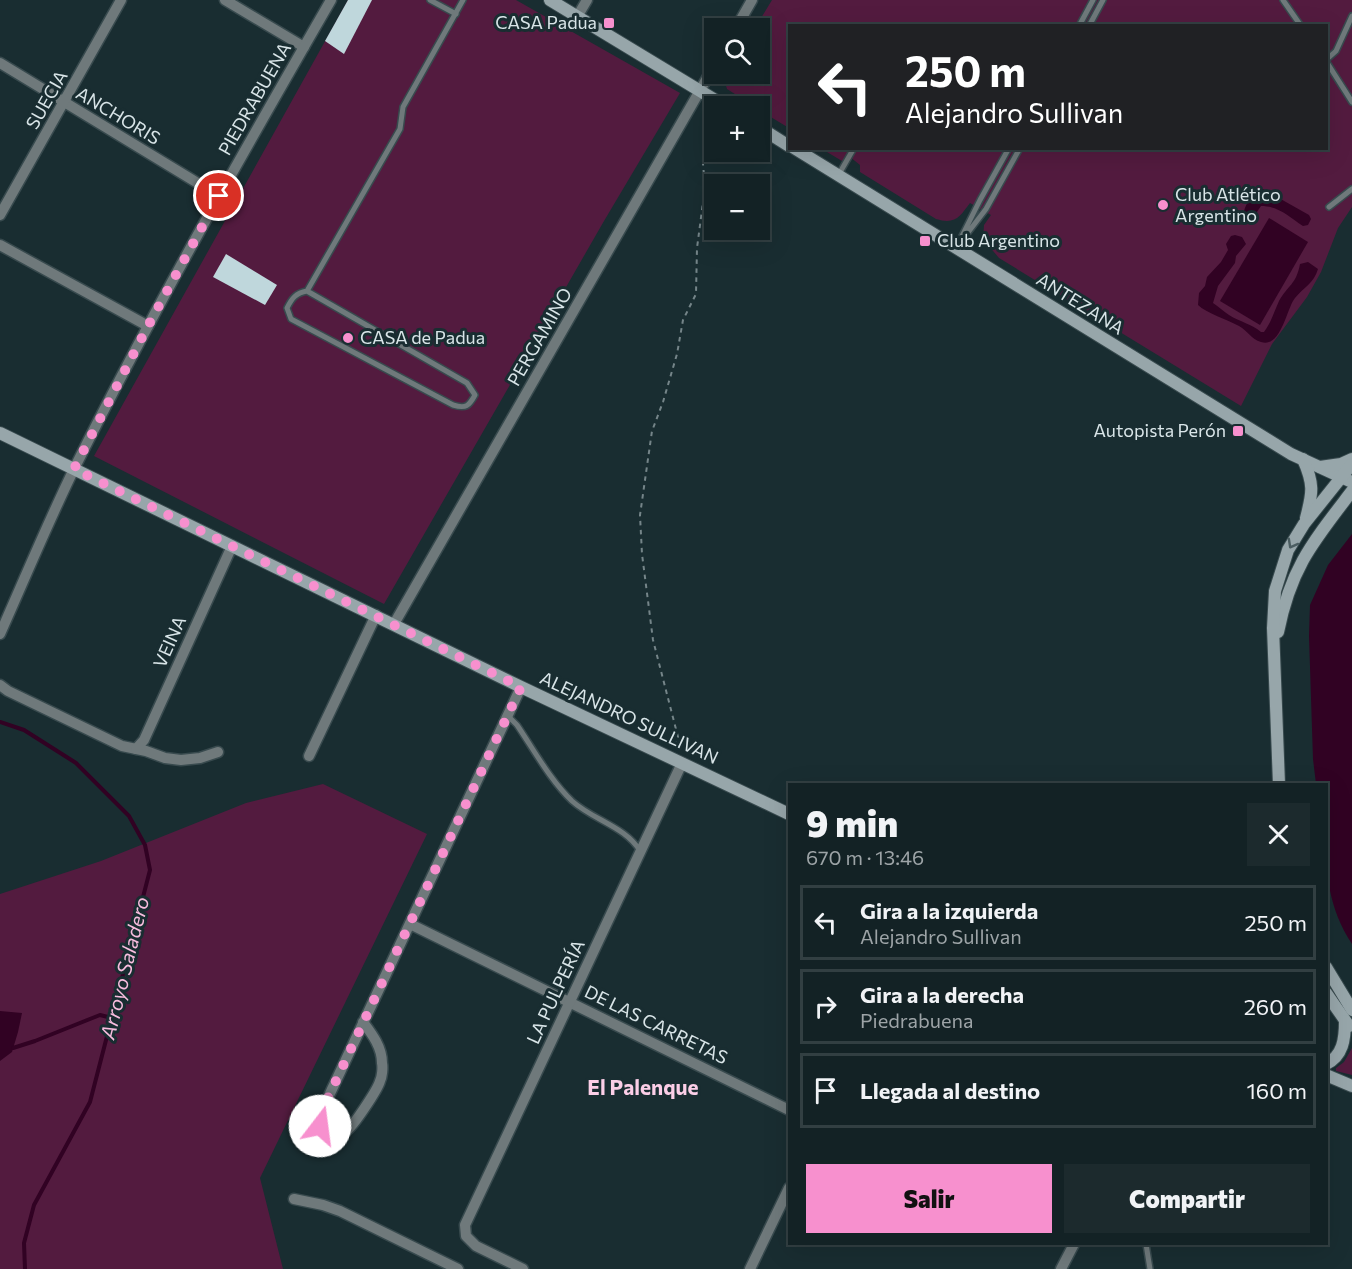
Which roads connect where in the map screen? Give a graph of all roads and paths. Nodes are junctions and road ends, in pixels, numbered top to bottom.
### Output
1 (121, 0) edge
2 (225, 0) edge
3 (331, 0) edge
4 (430, 0) edge
5 (463, 0) edge
6 (550, 0) edge
7 (587, 0) edge
8 (752, 0) edge
9 (1093, 0) edge
10 (1103, 0) edge
11 (1283, 0) edge
12 (456, 14) junction
13 (1352, 16) edge
14 (577, 17) junction
15 (742, 18) edge
16 (1080, 24) edge
17 (1090, 24) edge
18 (1300, 24) edge
19 (304, 47) junction
20 (1328, 59) edge
21 (0, 63) edge
22 (1328, 64) edge
23 (704, 84) edge
24 (700, 91) junction
25 (708, 96) edge
26 (1352, 102) edge
27 (64, 103) junction
28 (770, 134) edge
29 (788, 145) edge
30 (797, 150) edge
31 (854, 150) edge
32 (1008, 150) edge
33 (1019, 150) edge
34 (838, 176) junction
35 (1352, 189) edge
36 (219, 196) junction
37 (1329, 207) dead end
38 (0, 214) edge
39 (0, 245) edge
40 (956, 248) junction
41 (307, 291) junction
42 (148, 326) junction
43 (0, 434) edge
44 (1303, 459) junction
45 (1352, 459) edge
46 (1352, 464) edge
47 (1320, 467) junction
48 (74, 469) junction
49 (1347, 480) edge
50 (1352, 491) edge
51 (1304, 524) junction
52 (232, 546) junction
53 (376, 615) junction
54 (394, 624) junction
55 (0, 634) edge
56 (1274, 653) junction
57 (0, 685) edge
58 (521, 687) junction
59 (507, 715) junction
60 (136, 749) junction
61 (218, 752) dead end
62 (309, 756) dead end
63 (677, 761) junction
64 (1279, 783) edge
65 (788, 814) edge
66 (641, 852) junction
67 (410, 924) junction
68 (1328, 970) edge
69 (1328, 996) edge
70 (570, 1001) junction
71 (1352, 1010) edge
72 (363, 1022) junction
73 (1348, 1026) edge
74 (1328, 1062) edge
75 (1328, 1076) edge
76 (1352, 1086) edge
77 (788, 1110) edge
78 (788, 1190) edge
79 (294, 1199) dead end
80 (1070, 1245) edge
81 (1146, 1245) edge
82 (458, 1269) edge
83 (523, 1269) edge
84 (750, 1269) edge
85 (1061, 1269) edge
86 (1150, 1269) edge

1 - 27 street, SUECIA
2 - 19 street
3 - 19 street, PIEDRABUENA
4 - 12 lane
5 - 12 lane
6 - 14 street
7 - 14 street
8 - 15 street
9 - 16 lane
10 - 17 lane
11 - 18 lane
12 - 41 lane
13 - 20 lane
14 - 24 street
19 - 36 street, PIEDRABUENA
21 - 27 street, ANCHORIS
22 - 26 lane
23 - 24 street, PERGAMINO
24 - 25 street
24 - 54 street, PERGAMINO
24 - 63 path
27 - 36 street, ANCHORIS
27 - 38 street, SUECIA
28 - 29 street
30 - 34 street, ANTEZANA
31 - 34 lane
32 - 40 lane
33 - 40 lane
34 - 40 street, ANTEZANA
35 - 37 lane
36 - 42 street, PIEDRABUENA
39 - 42 street
40 - 44 street, ANTEZANA
41 - 41 lane
42 - 48 street, PIEDRABUENA
43 - 48 street, ALEJANDRO SULLIVAN
44 - 47 street, ANTEZANA
44 - 51 street
45 - 47 street
46 - 49 street
47 - 49 street, ANTEZANA
48 - 52 street, ALEJANDRO SULLIVAN
48 - 55 street, PIEDRABUENA
49 - 51 street
50 - 56 street
51 -> 56 street
52 - 53 street, ALEJANDRO SULLIVAN
52 - 60 street, VEINA
53 - 54 street, ALEJANDRO SULLIVAN
53 - 62 street
54 - 58 street, ALEJANDRO SULLIVAN
56 - 64 street
57 - 60 street
58 - 59 street
58 - 63 street, ALEJANDRO SULLIVAN
59 - 66 lane
59 - 67 street
60 - 61 street
63 - 65 street, ALEJANDRO SULLIVAN
63 - 66 street, LA PULPERÍA
66 - 70 street, LA PULPERÍA
67 - 70 street, DE LAS CARRETAS
67 - 72 street
68 - 71 street
69 - 73 street
70 - 77 street, DE LAS CARRETAS
70 - 83 street, LA PULPERÍA
72 - 72 street
73 - 74 street
75 - 76 street
78 - 84 street
79 - 82 street
80 - 85 street
81 - 86 lane

